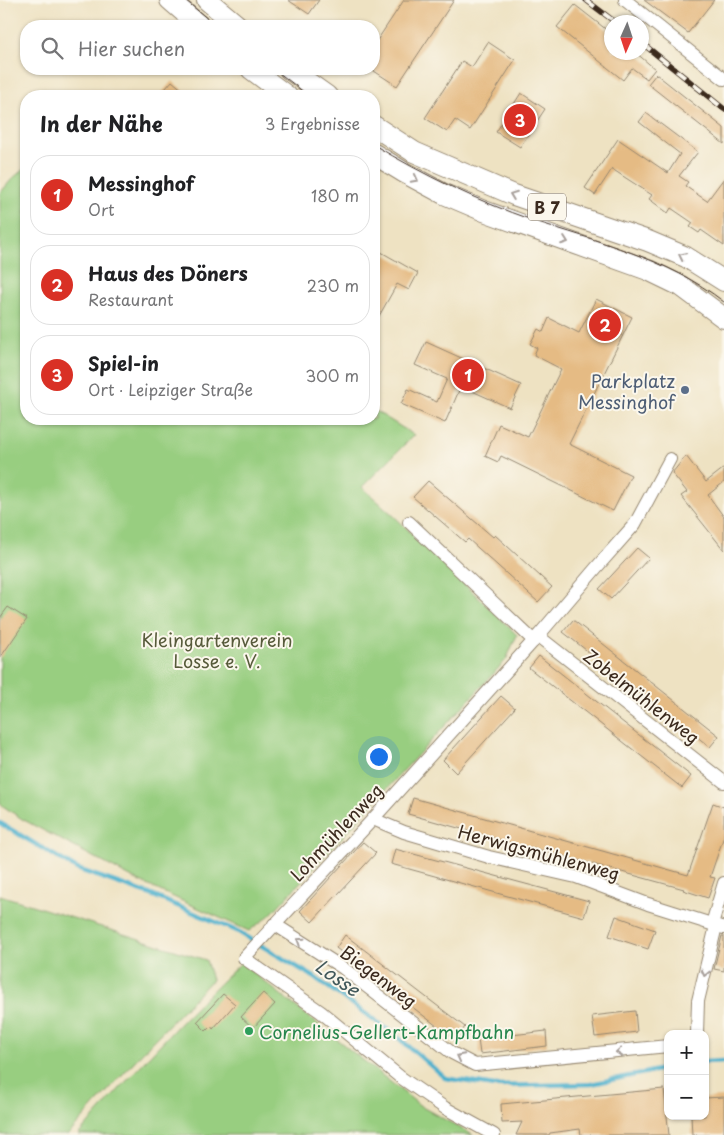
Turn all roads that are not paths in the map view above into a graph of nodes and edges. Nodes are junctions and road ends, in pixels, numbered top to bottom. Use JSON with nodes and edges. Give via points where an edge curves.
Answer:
{"nodes":[{"id":1,"x":170,"y":0,"type":"edge"},
{"id":2,"x":208,"y":0,"type":"edge"},
{"id":3,"x":624,"y":0,"type":"edge"},
{"id":4,"x":193,"y":20,"type":"edge"},
{"id":5,"x":231,"y":20,"type":"edge"},
{"id":6,"x":259,"y":75,"type":"edge"},
{"id":7,"x":297,"y":75,"type":"edge"},
{"id":8,"x":724,"y":79,"type":"edge"},
{"id":9,"x":279,"y":90,"type":"edge"},
{"id":10,"x":319,"y":90,"type":"edge"},
{"id":11,"x":380,"y":130,"type":"edge"},
{"id":12,"x":380,"y":158,"type":"edge"},
{"id":13,"x":724,"y":281,"type":"edge"},
{"id":14,"x":724,"y":318,"type":"edge"},
{"id":15,"x":670,"y":459,"type":"dead end"},
{"id":16,"x":409,"y":522,"type":"dead end"},
{"id":17,"x":536,"y":638,"type":"junction"},
{"id":18,"x":724,"y":782,"type":"edge"},
{"id":19,"x":373,"y":819,"type":"junction"},
{"id":20,"x":724,"y":883,"type":"edge"},
{"id":21,"x":717,"y":926,"type":"edge"},
{"id":22,"x":272,"y":927,"type":"junction"},
{"id":23,"x":696,"y":1030,"type":"edge"},
{"id":24,"x":664,"y":1047,"type":"edge"},
{"id":25,"x":494,"y":1135,"type":"edge"}],
"edges":[{"from":1,"to":4,"type":"main road"},
{"from":2,"to":5,"type":"main road"},
{"from":3,"to":8,"type":"street"},
{"from":6,"to":9,"type":"main road"},
{"from":7,"to":10,"type":"main road"},
{"from":13,"to":11,"type":"main road","number":"B 7","one_way":true,"via":[[686,257],[514,195],[414,152]]},
{"from":12,"to":14,"type":"main road","number":"B 7","one_way":true,"via":[[405,174],[468,204],[648,270],[681,286]]},
{"from":15,"to":17,"type":"street","name":"Lohmühlenweg","via":[[635,524]]},
{"from":16,"to":17,"type":"street"},
{"from":17,"to":18,"type":"street","name":"Zobelmühlenweg"},
{"from":17,"to":19,"type":"street","name":"Lohmühlenweg"},
{"from":19,"to":21,"type":"street","name":"Herwigsmühlenweg","via":[[404,832],[489,857],[576,877]]},
{"from":19,"to":22,"type":"street","name":"Lohmühlenweg"},
{"from":20,"to":21,"type":"street"},
{"from":21,"to":23,"type":"street","one_way":true,"via":[[698,1001]]},
{"from":24,"to":22,"type":"street","name":"Biegenweg","one_way":true,"via":[[475,1065],[452,1053],[343,968]]},
{"from":22,"to":25,"type":"street","name":"Lohmühlenweg","via":[[246,955],[400,1077],[445,1108]]}]}
